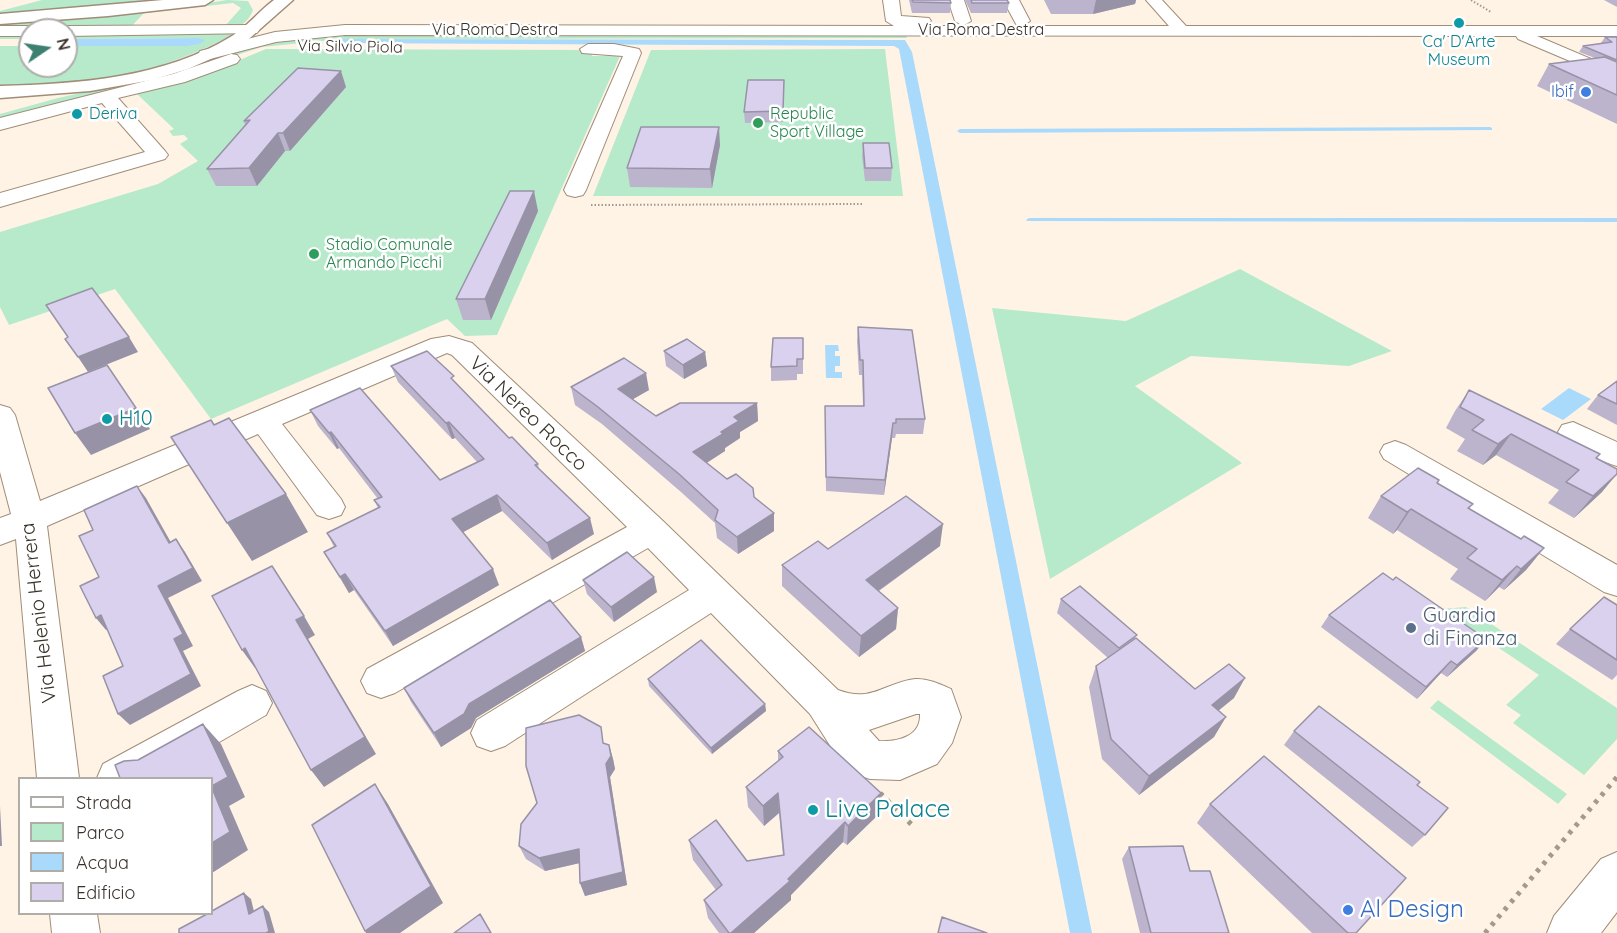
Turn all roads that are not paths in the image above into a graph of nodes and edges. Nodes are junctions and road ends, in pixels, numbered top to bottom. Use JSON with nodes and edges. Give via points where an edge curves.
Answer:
{"nodes":[{"id":1,"x":205,"y":0,"type":"edge"},
{"id":2,"x":285,"y":0,"type":"edge"},
{"id":3,"x":891,"y":0,"type":"edge"},
{"id":4,"x":956,"y":0,"type":"edge"},
{"id":5,"x":1011,"y":0,"type":"edge"},
{"id":6,"x":1154,"y":0,"type":"edge"},
{"id":7,"x":264,"y":7,"type":"edge"},
{"id":8,"x":1471,"y":7,"type":"edge"},
{"id":9,"x":1165,"y":13,"type":"junction"},
{"id":10,"x":1492,"y":13,"type":"road end"},
{"id":11,"x":1533,"y":16,"type":"dead end"},
{"id":12,"x":0,"y":19,"type":"edge"},
{"id":13,"x":963,"y":21,"type":"junction"},
{"id":14,"x":1022,"y":21,"type":"junction"},
{"id":15,"x":1617,"y":21,"type":"edge"},
{"id":16,"x":251,"y":30,"type":"junction"},
{"id":17,"x":345,"y":30,"type":"junction"},
{"id":18,"x":1181,"y":30,"type":"junction"},
{"id":19,"x":0,"y":31,"type":"edge"},
{"id":20,"x":18,"y":31,"type":"edge"},
{"id":21,"x":78,"y":31,"type":"edge"},
{"id":22,"x":1515,"y":31,"type":"junction"},
{"id":23,"x":1617,"y":31,"type":"edge"},
{"id":24,"x":338,"y":48,"type":"dead end"},
{"id":25,"x":567,"y":49,"type":"dead end"},
{"id":26,"x":208,"y":61,"type":"junction"},
{"id":27,"x":1617,"y":76,"type":"edge"},
{"id":28,"x":101,"y":90,"type":"junction"},
{"id":29,"x":0,"y":92,"type":"edge"},
{"id":30,"x":0,"y":109,"type":"edge"},
{"id":31,"x":0,"y":124,"type":"edge"},
{"id":32,"x":575,"y":190,"type":"road end"},
{"id":33,"x":0,"y":200,"type":"edge"},
{"id":34,"x":0,"y":416,"type":"edge"},
{"id":35,"x":264,"y":421,"type":"junction"},
{"id":36,"x":1573,"y":432,"type":"dead end"},
{"id":37,"x":1395,"y":452,"type":"dead end"},
{"id":38,"x":1617,"y":455,"type":"edge"},
{"id":39,"x":329,"y":507,"type":"dead end"},
{"id":40,"x":14,"y":526,"type":"edge"},
{"id":41,"x":651,"y":530,"type":"junction"},
{"id":42,"x":1617,"y":582,"type":"edge"},
{"id":43,"x":714,"y":593,"type":"junction"},
{"id":44,"x":381,"y":681,"type":"dead end"},
{"id":45,"x":824,"y":702,"type":"dead end"},
{"id":46,"x":252,"y":703,"type":"dead end"},
{"id":47,"x":491,"y":733,"type":"dead end"},
{"id":48,"x":58,"y":777,"type":"edge"},
{"id":49,"x":120,"y":777,"type":"edge"},
{"id":50,"x":1617,"y":874,"type":"edge"},
{"id":51,"x":74,"y":915,"type":"edge"},
{"id":52,"x":76,"y":933,"type":"edge"},
{"id":53,"x":1571,"y":933,"type":"edge"}],
"edges":[{"from":1,"to":12,"type":"main road"},
{"from":2,"to":7,"type":"main road"},
{"from":3,"to":13,"type":"street","via":[[894,21]]},
{"from":4,"to":13,"type":"street"},
{"from":5,"to":14,"type":"street"},
{"from":6,"to":9,"type":"street"},
{"from":7,"to":16,"type":"main road"},
{"from":7,"to":17,"type":"street","name":"Via Roma Destra","via":[[271,20],[290,26]]},
{"from":8,"to":9,"type":"street","via":[[1403,22],[1275,23]]},
{"from":9,"to":14,"type":"street","via":[[1110,22]]},
{"from":9,"to":18,"type":"street"},
{"from":10,"to":22,"type":"street"},
{"from":11,"to":15,"type":"street"},
{"from":13,"to":14,"type":"street"},
{"from":16,"to":21,"type":"street"},
{"from":16,"to":26,"type":"main road"},
{"from":17,"to":18,"type":"street","name":"Via Roma Destra"},
{"from":17,"to":26,"type":"street","name":"Via Roma Destra","via":[[275,37]]},
{"from":18,"to":22,"type":"street","name":"Via Roma Destra"},
{"from":19,"to":20,"type":"street"},
{"from":22,"to":23,"type":"street","name":"Via Roma Destra"},
{"from":22,"to":27,"type":"street"},
{"from":24,"to":26,"type":"street","name":"Via Silvio Piola","via":[[266,47]]},
{"from":25,"to":32,"type":"street","via":[[633,53]]},
{"from":26,"to":28,"type":"street","name":"Via Silvio Piola"},
{"from":26,"to":28,"type":"main road","via":[[188,62]]},
{"from":28,"to":29,"type":"main road"},
{"from":28,"to":30,"type":"main road","via":[[46,94]]},
{"from":28,"to":31,"type":"street","name":"Via Silvio Piola"},
{"from":28,"to":33,"type":"street","via":[[158,155]]},
{"from":34,"to":40,"type":"street","name":"Via Helenio Herrera"},
{"from":35,"to":39,"type":"street"},
{"from":35,"to":40,"type":"street","name":"Via Nereo Rocco"},
{"from":35,"to":41,"type":"street","name":"Via Nereo Rocco","via":[[449,344],[462,349]]},
{"from":36,"to":38,"type":"street"},
{"from":37,"to":42,"type":"street"},
{"from":40,"to":48,"type":"street","name":"Via Helenio Herrera"},
{"from":41,"to":43,"type":"street","name":"Via Nereo Rocco"},
{"from":41,"to":44,"type":"street"},
{"from":43,"to":45,"type":"street","name":"Via Nereo Rocco"},
{"from":43,"to":47,"type":"street"},
{"from":46,"to":49,"type":"street"},
{"from":50,"to":53,"type":"street"},
{"from":51,"to":52,"type":"street"}]}
